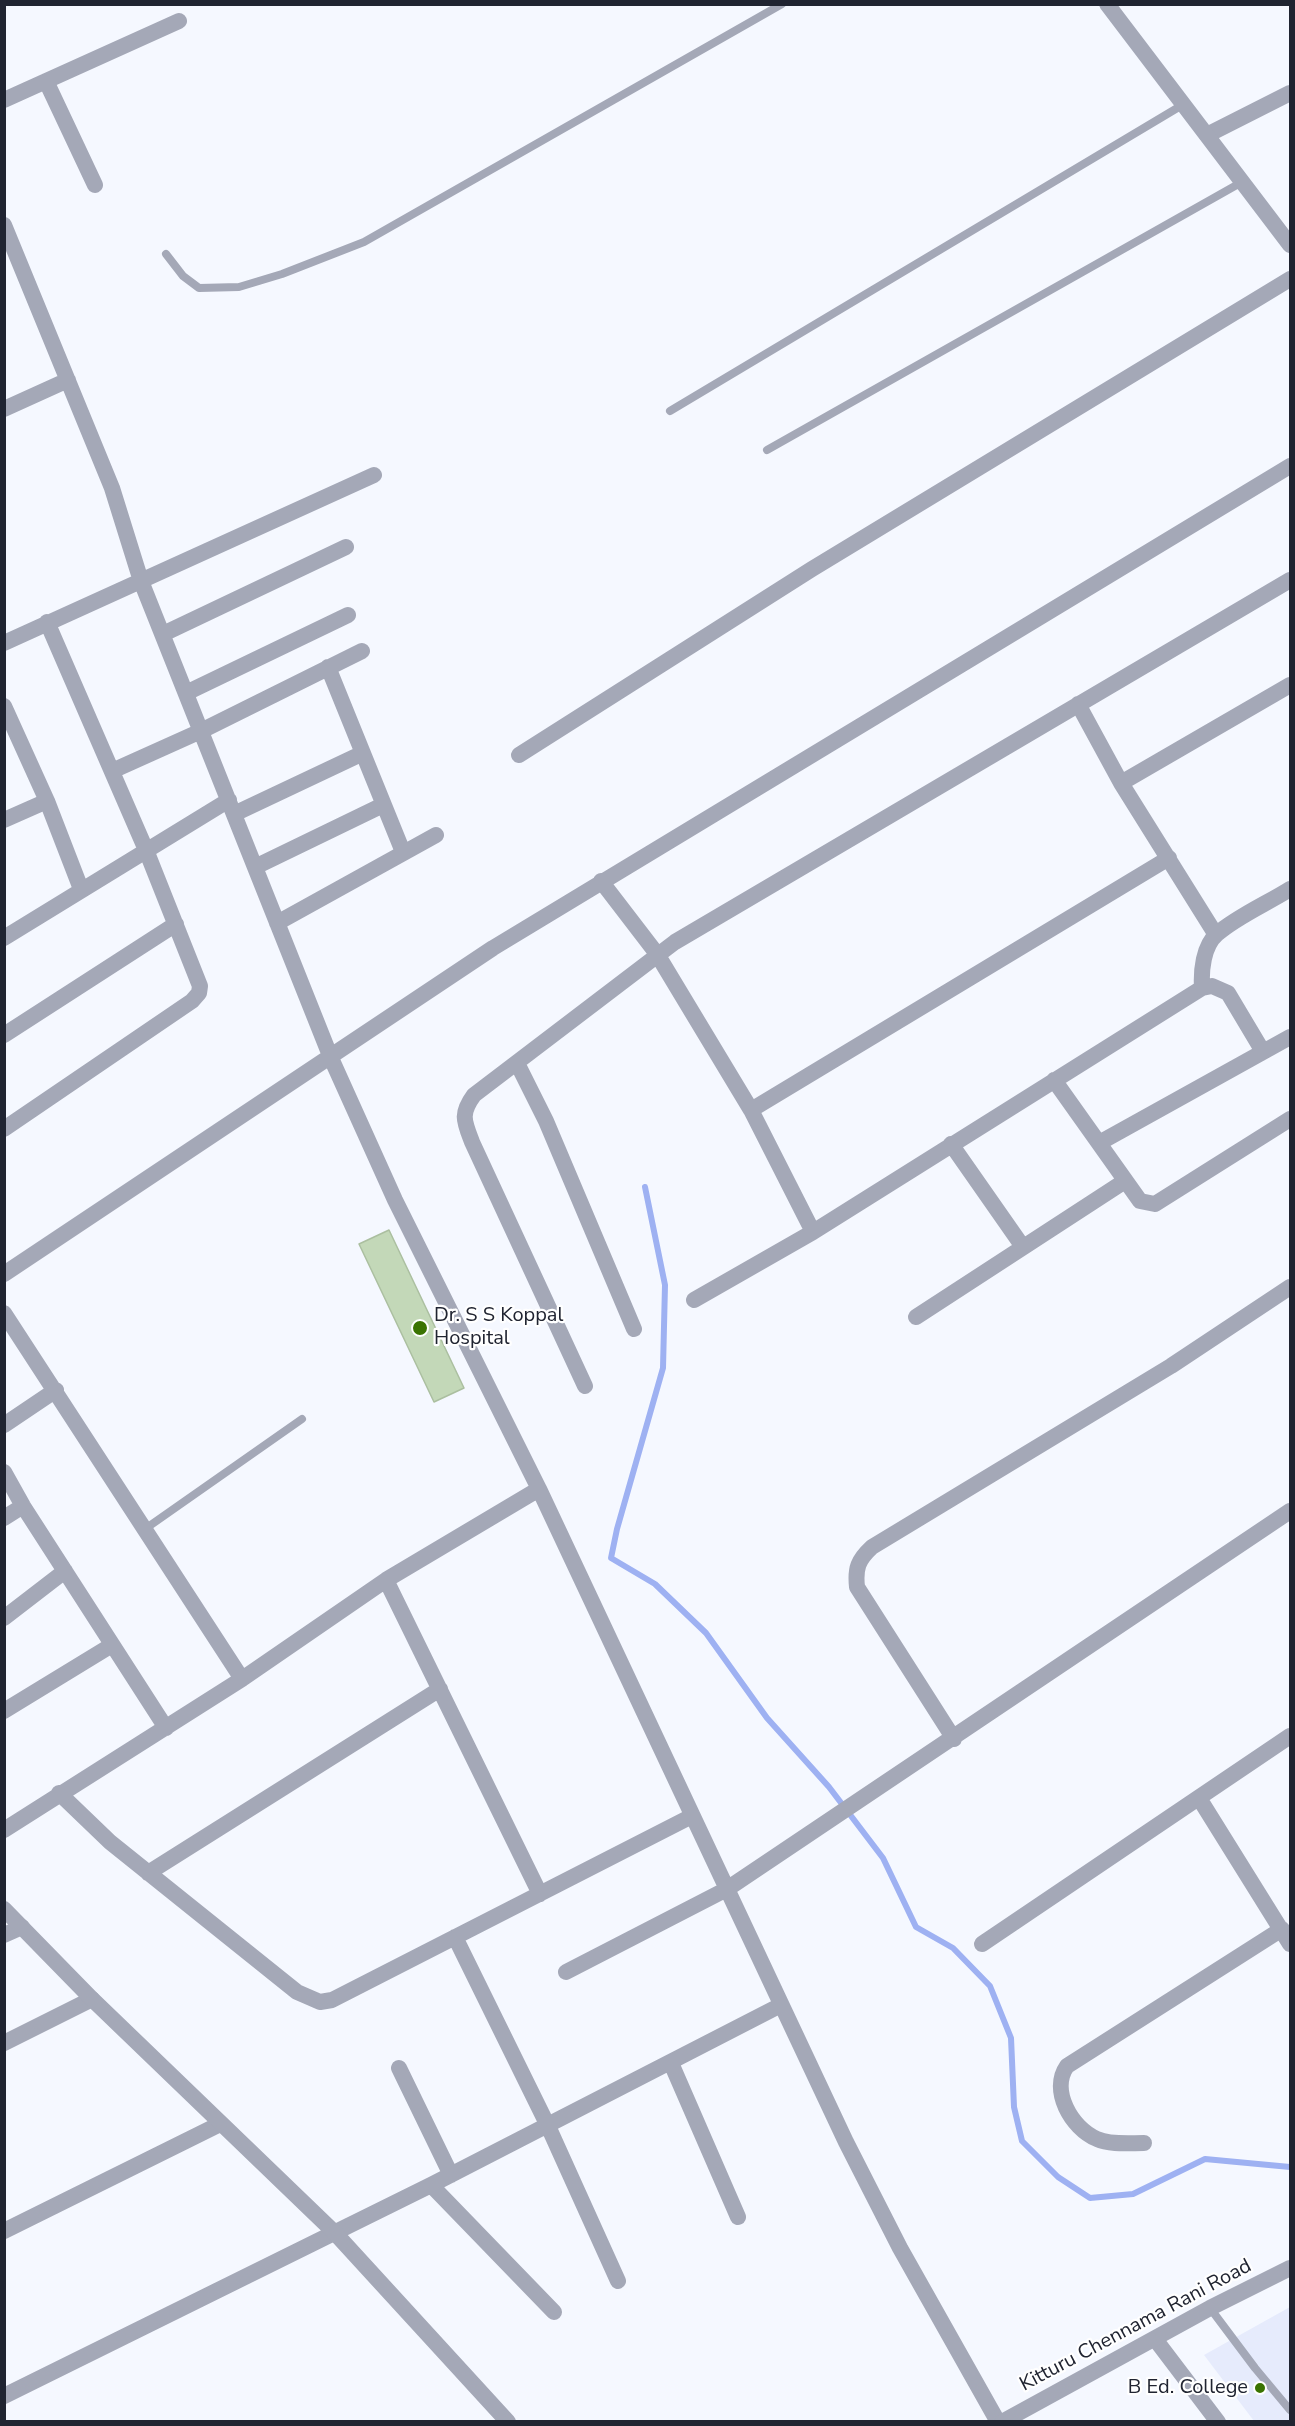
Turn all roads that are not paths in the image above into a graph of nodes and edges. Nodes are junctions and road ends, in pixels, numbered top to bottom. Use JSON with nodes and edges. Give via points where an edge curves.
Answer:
{"nodes":[{"id":1,"x":782,"y":4,"type":"edge"},
{"id":2,"x":1107,"y":4,"type":"edge"},
{"id":3,"x":179,"y":21,"type":"dead end"},
{"id":4,"x":46,"y":81,"type":"junction"},
{"id":5,"x":1290,"y":93,"type":"edge"},
{"id":6,"x":4,"y":100,"type":"edge"},
{"id":7,"x":1184,"y":105,"type":"junction"},
{"id":8,"x":1207,"y":135,"type":"junction"},
{"id":9,"x":1242,"y":182,"type":"junction"},
{"id":10,"x":95,"y":185,"type":"dead end"},
{"id":11,"x":4,"y":225,"type":"edge"},
{"id":12,"x":1290,"y":245,"type":"edge"},
{"id":13,"x":166,"y":254,"type":"dead end"},
{"id":14,"x":1290,"y":279,"type":"edge"},
{"id":15,"x":68,"y":380,"type":"junction"},
{"id":16,"x":4,"y":409,"type":"edge"},
{"id":17,"x":670,"y":411,"type":"dead end"},
{"id":18,"x":767,"y":450,"type":"dead end"},
{"id":19,"x":1290,"y":466,"type":"edge"},
{"id":20,"x":374,"y":475,"type":"dead end"},
{"id":21,"x":346,"y":547,"type":"dead end"},
{"id":22,"x":141,"y":580,"type":"junction"},
{"id":23,"x":1290,"y":580,"type":"edge"},
{"id":24,"x":348,"y":615,"type":"dead end"},
{"id":25,"x":47,"y":622,"type":"junction"},
{"id":26,"x":163,"y":634,"type":"junction"},
{"id":27,"x":4,"y":643,"type":"edge"},
{"id":28,"x":362,"y":651,"type":"dead end"},
{"id":29,"x":328,"y":667,"type":"junction"},
{"id":30,"x":1290,"y":685,"type":"edge"},
{"id":31,"x":186,"y":693,"type":"junction"},
{"id":32,"x":1078,"y":704,"type":"junction"},
{"id":33,"x":4,"y":706,"type":"edge"},
{"id":34,"x":201,"y":731,"type":"junction"},
{"id":35,"x":11,"y":738,"type":"edge"},
{"id":36,"x":361,"y":754,"type":"junction"},
{"id":37,"x":519,"y":755,"type":"dead end"},
{"id":38,"x":112,"y":771,"type":"junction"},
{"id":39,"x":1121,"y":783,"type":"junction"},
{"id":40,"x":46,"y":801,"type":"junction"},
{"id":41,"x":383,"y":805,"type":"junction"},
{"id":42,"x":231,"y":807,"type":"junction"},
{"id":43,"x":4,"y":820,"type":"edge"},
{"id":44,"x":436,"y":835,"type":"dead end"},
{"id":45,"x":146,"y":850,"type":"junction"},
{"id":46,"x":403,"y":852,"type":"junction"},
{"id":47,"x":1169,"y":858,"type":"junction"},
{"id":48,"x":255,"y":867,"type":"junction"},
{"id":49,"x":601,"y":881,"type":"junction"},
{"id":50,"x":81,"y":889,"type":"junction"},
{"id":51,"x":1290,"y":889,"type":"edge"},
{"id":52,"x":277,"y":923,"type":"junction"},
{"id":53,"x":176,"y":924,"type":"junction"},
{"id":54,"x":1216,"y":935,"type":"junction"},
{"id":55,"x":4,"y":938,"type":"edge"},
{"id":56,"x":657,"y":954,"type":"junction"},
{"id":57,"x":1202,"y":988,"type":"junction"},
{"id":58,"x":4,"y":1035,"type":"edge"},
{"id":59,"x":1289,"y":1042,"type":"edge"},
{"id":60,"x":1262,"y":1050,"type":"junction"},
{"id":61,"x":331,"y":1058,"type":"junction"},
{"id":62,"x":517,"y":1063,"type":"junction"},
{"id":63,"x":1054,"y":1080,"type":"junction"},
{"id":64,"x":751,"y":1110,"type":"junction"},
{"id":65,"x":1290,"y":1119,"type":"edge"},
{"id":66,"x":6,"y":1125,"type":"edge"},
{"id":67,"x":1099,"y":1143,"type":"junction"},
{"id":68,"x":951,"y":1144,"type":"junction"},
{"id":69,"x":1125,"y":1181,"type":"junction"},
{"id":70,"x":813,"y":1232,"type":"junction"},
{"id":71,"x":1023,"y":1248,"type":"junction"},
{"id":72,"x":4,"y":1274,"type":"edge"},
{"id":73,"x":1290,"y":1287,"type":"edge"},
{"id":74,"x":694,"y":1300,"type":"dead end"},
{"id":75,"x":4,"y":1313,"type":"edge"},
{"id":76,"x":916,"y":1317,"type":"dead end"},
{"id":77,"x":634,"y":1329,"type":"dead end"},
{"id":78,"x":585,"y":1386,"type":"dead end"},
{"id":79,"x":56,"y":1390,"type":"junction"},
{"id":80,"x":302,"y":1419,"type":"dead end"},
{"id":81,"x":4,"y":1425,"type":"edge"},
{"id":82,"x":4,"y":1472,"type":"edge"},
{"id":83,"x":539,"y":1489,"type":"junction"},
{"id":84,"x":24,"y":1506,"type":"junction"},
{"id":85,"x":1290,"y":1511,"type":"edge"},
{"id":86,"x":4,"y":1518,"type":"edge"},
{"id":87,"x":145,"y":1528,"type":"junction"},
{"id":88,"x":65,"y":1571,"type":"junction"},
{"id":89,"x":386,"y":1580,"type":"junction"},
{"id":90,"x":4,"y":1617,"type":"edge"},
{"id":91,"x":112,"y":1645,"type":"junction"},
{"id":92,"x":242,"y":1679,"type":"junction"},
{"id":93,"x":440,"y":1689,"type":"junction"},
{"id":94,"x":4,"y":1712,"type":"edge"},
{"id":95,"x":166,"y":1728,"type":"junction"},
{"id":96,"x":1290,"y":1737,"type":"edge"},
{"id":97,"x":954,"y":1739,"type":"junction"},
{"id":98,"x":58,"y":1793,"type":"junction"},
{"id":99,"x":1199,"y":1798,"type":"junction"},
{"id":100,"x":692,"y":1816,"type":"junction"},
{"id":101,"x":4,"y":1830,"type":"edge"},
{"id":102,"x":148,"y":1873,"type":"junction"},
{"id":103,"x":727,"y":1889,"type":"junction"},
{"id":104,"x":540,"y":1894,"type":"junction"},
{"id":105,"x":4,"y":1909,"type":"edge"},
{"id":106,"x":22,"y":1927,"type":"junction"},
{"id":107,"x":4,"y":1935,"type":"edge"},
{"id":108,"x":455,"y":1937,"type":"junction"},
{"id":109,"x":1286,"y":1937,"type":"edge"},
{"id":110,"x":982,"y":1944,"type":"dead end"},
{"id":111,"x":566,"y":1972,"type":"dead end"},
{"id":112,"x":92,"y":1999,"type":"junction"},
{"id":113,"x":781,"y":2006,"type":"junction"},
{"id":114,"x":4,"y":2043,"type":"edge"},
{"id":115,"x":671,"y":2063,"type":"junction"},
{"id":116,"x":399,"y":2068,"type":"dead end"},
{"id":117,"x":220,"y":2124,"type":"junction"},
{"id":118,"x":548,"y":2126,"type":"junction"},
{"id":119,"x":1144,"y":2143,"type":"dead end"},
{"id":120,"x":451,"y":2175,"type":"junction"},
{"id":121,"x":431,"y":2185,"type":"junction"},
{"id":122,"x":738,"y":2217,"type":"dead end"},
{"id":123,"x":4,"y":2231,"type":"edge"},
{"id":124,"x":335,"y":2233,"type":"junction"},
{"id":125,"x":1290,"y":2268,"type":"edge"},
{"id":126,"x":618,"y":2281,"type":"dead end"},
{"id":127,"x":1210,"y":2308,"type":"junction"},
{"id":128,"x":554,"y":2312,"type":"dead end"},
{"id":129,"x":1155,"y":2339,"type":"junction"},
{"id":130,"x":4,"y":2396,"type":"edge"},
{"id":131,"x":1290,"y":2410,"type":"edge"},
{"id":132,"x":508,"y":2421,"type":"edge"},
{"id":133,"x":1000,"y":2421,"type":"edge"},
{"id":134,"x":1218,"y":2421,"type":"edge"}],
"edges":[{"from":1,"to":13,"type":"lane","via":[[364,242],[239,287],[199,288],[183,276]]},
{"from":2,"to":7,"type":"street"},
{"from":3,"to":4,"type":"street"},
{"from":4,"to":6,"type":"street"},
{"from":4,"to":10,"type":"street"},
{"from":5,"to":8,"type":"street"},
{"from":7,"to":8,"type":"street"},
{"from":7,"to":17,"type":"lane"},
{"from":8,"to":9,"type":"street"},
{"from":9,"to":12,"type":"street"},
{"from":9,"to":18,"type":"lane"},
{"from":11,"to":15,"type":"street"},
{"from":14,"to":37,"type":"street","via":[[812,569]]},
{"from":15,"to":16,"type":"street"},
{"from":15,"to":22,"type":"street","via":[[112,488]]},
{"from":19,"to":49,"type":"street"},
{"from":20,"to":22,"type":"street"},
{"from":21,"to":26,"type":"street"},
{"from":22,"to":25,"type":"street"},
{"from":22,"to":26,"type":"street"},
{"from":23,"to":32,"type":"street"},
{"from":24,"to":31,"type":"street"},
{"from":25,"to":27,"type":"street"},
{"from":25,"to":38,"type":"street"},
{"from":26,"to":31,"type":"street"},
{"from":28,"to":29,"type":"street"},
{"from":29,"to":34,"type":"street"},
{"from":29,"to":36,"type":"street"},
{"from":30,"to":39,"type":"street"},
{"from":31,"to":34,"type":"street"},
{"from":32,"to":39,"type":"street"},
{"from":32,"to":56,"type":"street"},
{"from":33,"to":35,"type":"street"},
{"from":34,"to":38,"type":"street"},
{"from":34,"to":42,"type":"street"},
{"from":35,"to":40,"type":"street"},
{"from":36,"to":41,"type":"street"},
{"from":36,"to":42,"type":"street"},
{"from":38,"to":45,"type":"street"},
{"from":39,"to":47,"type":"street"},
{"from":40,"to":43,"type":"street"},
{"from":40,"to":50,"type":"street"},
{"from":41,"to":46,"type":"street"},
{"from":41,"to":48,"type":"street"},
{"from":42,"to":45,"type":"street"},
{"from":42,"to":48,"type":"street"},
{"from":44,"to":46,"type":"street"},
{"from":45,"to":50,"type":"street"},
{"from":45,"to":53,"type":"street"},
{"from":46,"to":52,"type":"street"},
{"from":47,"to":54,"type":"street"},
{"from":47,"to":64,"type":"street"},
{"from":48,"to":52,"type":"street"},
{"from":49,"to":56,"type":"street"},
{"from":49,"to":61,"type":"street","via":[[493,948]]},
{"from":50,"to":55,"type":"street"},
{"from":51,"to":54,"type":"street"},
{"from":52,"to":61,"type":"street"},
{"from":53,"to":58,"type":"street"},
{"from":53,"to":66,"type":"street","via":[[199,978],[200,993]]},
{"from":54,"to":57,"type":"street","via":[[1201,972]]},
{"from":56,"to":62,"type":"street"},
{"from":56,"to":64,"type":"street"},
{"from":57,"to":60,"type":"street","via":[[1212,986],[1228,993]]},
{"from":57,"to":63,"type":"street"},
{"from":59,"to":60,"type":"street"},
{"from":60,"to":67,"type":"street"},
{"from":61,"to":72,"type":"street"},
{"from":61,"to":83,"type":"street","via":[[395,1200]]},
{"from":62,"to":77,"type":"street","via":[[546,1120]]},
{"from":62,"to":78,"type":"street","via":[[474,1095],[465,1107],[464,1120]]},
{"from":63,"to":67,"type":"street"},
{"from":63,"to":68,"type":"street"},
{"from":64,"to":70,"type":"street"},
{"from":65,"to":69,"type":"street","via":[[1155,1204],[1140,1201]]},
{"from":67,"to":69,"type":"street"},
{"from":68,"to":70,"type":"street"},
{"from":68,"to":71,"type":"street"},
{"from":69,"to":71,"type":"street"},
{"from":70,"to":74,"type":"street"},
{"from":71,"to":76,"type":"street"},
{"from":73,"to":97,"type":"street","via":[[1171,1366],[872,1546],[862,1556],[855,1569],[857,1587]]},
{"from":75,"to":79,"type":"street"},
{"from":79,"to":81,"type":"street"},
{"from":79,"to":87,"type":"street"},
{"from":80,"to":87,"type":"lane"},
{"from":82,"to":84,"type":"street"},
{"from":83,"to":89,"type":"street"},
{"from":83,"to":100,"type":"street"},
{"from":84,"to":86,"type":"street"},
{"from":84,"to":88,"type":"street"},
{"from":85,"to":97,"type":"street"},
{"from":87,"to":92,"type":"street"},
{"from":88,"to":90,"type":"street"},
{"from":88,"to":91,"type":"street"},
{"from":89,"to":92,"type":"street"},
{"from":89,"to":93,"type":"street"},
{"from":91,"to":94,"type":"street"},
{"from":91,"to":95,"type":"street"},
{"from":92,"to":95,"type":"street"},
{"from":93,"to":102,"type":"street"},
{"from":93,"to":104,"type":"street"},
{"from":95,"to":98,"type":"street"},
{"from":96,"to":99,"type":"street"},
{"from":97,"to":103,"type":"street"},
{"from":98,"to":101,"type":"street"},
{"from":98,"to":102,"type":"street"},
{"from":99,"to":109,"type":"street"},
{"from":99,"to":110,"type":"street"},
{"from":100,"to":103,"type":"street"},
{"from":100,"to":104,"type":"street"},
{"from":102,"to":108,"type":"street","via":[[297,1992],[320,2002],[332,2000]]},
{"from":103,"to":111,"type":"street"},
{"from":103,"to":113,"type":"street"},
{"from":104,"to":108,"type":"street"},
{"from":105,"to":106,"type":"street"},
{"from":106,"to":107,"type":"street"},
{"from":106,"to":112,"type":"street"},
{"from":108,"to":118,"type":"street"},
{"from":109,"to":119,"type":"street","via":[[1066,2066],[1059,2089],[1072,2118],[1085,2132],[1098,2140]]},
{"from":112,"to":114,"type":"street"},
{"from":112,"to":117,"type":"street"},
{"from":113,"to":115,"type":"street"},
{"from":113,"to":133,"type":"street","via":[[900,2248]]},
{"from":115,"to":118,"type":"street"},
{"from":115,"to":122,"type":"street"},
{"from":116,"to":120,"type":"street"},
{"from":117,"to":123,"type":"street"},
{"from":117,"to":124,"type":"street"},
{"from":118,"to":120,"type":"street"},
{"from":118,"to":126,"type":"street"},
{"from":120,"to":121,"type":"street"},
{"from":121,"to":124,"type":"street"},
{"from":121,"to":128,"type":"street"},
{"from":124,"to":130,"type":"street"},
{"from":124,"to":132,"type":"street"},
{"from":125,"to":127,"type":"street","name":"Kitturu Chennama Rani Road"},
{"from":127,"to":129,"type":"street","name":"Kitturu Chennama Rani Road"},
{"from":127,"to":131,"type":"lane"},
{"from":129,"to":133,"type":"street","name":"Kitturu Chennama Rani Road"},
{"from":129,"to":134,"type":"street"}]}
